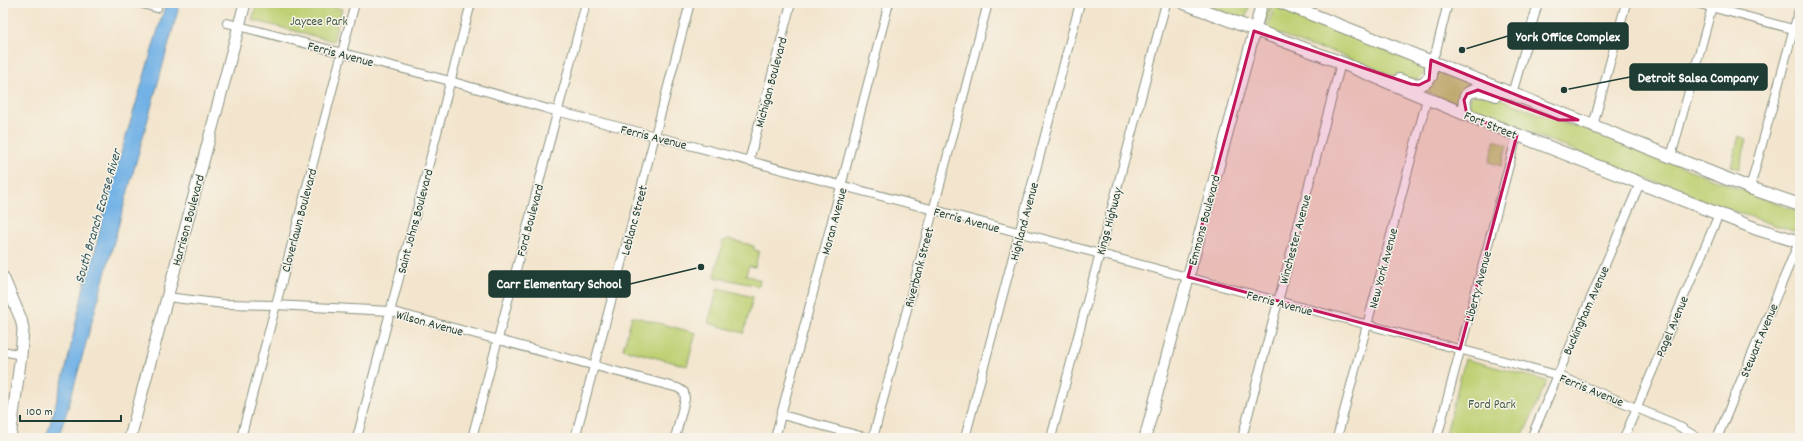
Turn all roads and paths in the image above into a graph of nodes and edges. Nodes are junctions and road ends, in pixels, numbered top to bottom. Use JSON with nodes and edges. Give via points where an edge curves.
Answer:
{"nodes":[{"id":1,"x":139,"y":3,"type":"edge"},
{"id":2,"x":245,"y":3,"type":"edge"},
{"id":3,"x":355,"y":3,"type":"edge"},
{"id":4,"x":471,"y":3,"type":"edge"},
{"id":5,"x":586,"y":3,"type":"edge"},
{"id":6,"x":690,"y":3,"type":"edge"},
{"id":7,"x":791,"y":3,"type":"edge"},
{"id":8,"x":889,"y":3,"type":"edge"},
{"id":9,"x":988,"y":3,"type":"edge"},
{"id":10,"x":1080,"y":3,"type":"edge"},
{"id":11,"x":1166,"y":3,"type":"edge"},
{"id":12,"x":1184,"y":3,"type":"edge"},
{"id":13,"x":1262,"y":3,"type":"edge"},
{"id":14,"x":1283,"y":3,"type":"edge"},
{"id":15,"x":1448,"y":3,"type":"edge"},
{"id":16,"x":1538,"y":3,"type":"edge"},
{"id":17,"x":1626,"y":3,"type":"edge"},
{"id":18,"x":1696,"y":3,"type":"edge"},
{"id":19,"x":1712,"y":5,"type":"edge"},
{"id":20,"x":1800,"y":6,"type":"edge"},
{"id":21,"x":157,"y":8,"type":"dead end"},
{"id":22,"x":227,"y":23,"type":"dead end"},
{"id":23,"x":239,"y":26,"type":"junction"},
{"id":24,"x":1797,"y":30,"type":"edge"},
{"id":25,"x":1254,"y":31,"type":"junction"},
{"id":26,"x":342,"y":53,"type":"junction"},
{"id":27,"x":1431,"y":60,"type":"junction"},
{"id":28,"x":1339,"y":62,"type":"junction"},
{"id":29,"x":450,"y":81,"type":"junction"},
{"id":30,"x":1512,"y":94,"type":"junction"},
{"id":31,"x":1427,"y":99,"type":"junction"},
{"id":32,"x":558,"y":112,"type":"junction"},
{"id":33,"x":1467,"y":115,"type":"junction"},
{"id":34,"x":1578,"y":120,"type":"junction"},
{"id":35,"x":1593,"y":126,"type":"junction"},
{"id":36,"x":1517,"y":134,"type":"junction"},
{"id":37,"x":655,"y":136,"type":"junction"},
{"id":38,"x":1671,"y":157,"type":"junction"},
{"id":39,"x":749,"y":161,"type":"junction"},
{"id":40,"x":1640,"y":183,"type":"junction"},
{"id":41,"x":842,"y":186,"type":"junction"},
{"id":42,"x":1750,"y":188,"type":"junction"},
{"id":43,"x":1800,"y":205,"type":"edge"},
{"id":44,"x":933,"y":210,"type":"junction"},
{"id":45,"x":1720,"y":214,"type":"junction"},
{"id":46,"x":1019,"y":233,"type":"junction"},
{"id":47,"x":1800,"y":240,"type":"edge"},
{"id":48,"x":1100,"y":254,"type":"junction"},
{"id":49,"x":3,"y":277,"type":"edge"},
{"id":50,"x":1188,"y":277,"type":"junction"},
{"id":51,"x":167,"y":297,"type":"junction"},
{"id":52,"x":1278,"y":301,"type":"junction"},
{"id":53,"x":275,"y":305,"type":"junction"},
{"id":54,"x":390,"y":311,"type":"junction"},
{"id":55,"x":1366,"y":325,"type":"junction"},
{"id":56,"x":498,"y":341,"type":"junction"},
{"id":57,"x":1460,"y":349,"type":"junction"},
{"id":58,"x":3,"y":351,"type":"edge"},
{"id":59,"x":21,"y":355,"type":"junction"},
{"id":60,"x":594,"y":366,"type":"junction"},
{"id":61,"x":1557,"y":375,"type":"junction"},
{"id":62,"x":1636,"y":408,"type":"junction"},
{"id":63,"x":782,"y":414,"type":"junction"},
{"id":64,"x":10,"y":438,"type":"edge"},
{"id":65,"x":130,"y":438,"type":"edge"},
{"id":66,"x":241,"y":438,"type":"edge"},
{"id":67,"x":357,"y":438,"type":"edge"},
{"id":68,"x":472,"y":438,"type":"edge"},
{"id":69,"x":575,"y":438,"type":"edge"},
{"id":70,"x":675,"y":438,"type":"edge"},
{"id":71,"x":776,"y":438,"type":"edge"},
{"id":72,"x":868,"y":438,"type":"edge"},
{"id":73,"x":873,"y":438,"type":"edge"},
{"id":74,"x":965,"y":438,"type":"edge"},
{"id":75,"x":1051,"y":438,"type":"edge"},
{"id":76,"x":1146,"y":438,"type":"edge"},
{"id":77,"x":1242,"y":438,"type":"edge"},
{"id":78,"x":1337,"y":438,"type":"edge"},
{"id":79,"x":1437,"y":438,"type":"edge"},
{"id":80,"x":1531,"y":438,"type":"edge"},
{"id":81,"x":1624,"y":438,"type":"edge"},
{"id":82,"x":1698,"y":438,"type":"edge"},
{"id":83,"x":1717,"y":438,"type":"edge"}],
"edges":[{"from":1,"to":21,"type":"street"},
{"from":2,"to":23,"type":"street","name":"Harrison Boulevard"},
{"from":3,"to":26,"type":"street","name":"Cloverlawn Boulevard"},
{"from":4,"to":29,"type":"street","name":"Saint Johns Boulevard"},
{"from":5,"to":32,"type":"street","name":"Ford Boulevard"},
{"from":6,"to":37,"type":"street","name":"Leblanc Street"},
{"from":7,"to":39,"type":"street","name":"Michigan Boulevard"},
{"from":8,"to":41,"type":"street","name":"Moran Avenue"},
{"from":9,"to":44,"type":"street","name":"Riverbank Street"},
{"from":10,"to":46,"type":"street","name":"Highland Avenue"},
{"from":11,"to":48,"type":"street","name":"Kings Highway"},
{"from":12,"to":25,"type":"main road","name":"Fort Street"},
{"from":13,"to":25,"type":"street","name":"Emmons Boulevard"},
{"from":14,"to":27,"type":"main road"},
{"from":15,"to":27,"type":"street","via":[[1436,51]]},
{"from":16,"to":30,"type":"street"},
{"from":17,"to":35,"type":"street"},
{"from":18,"to":19,"type":"street"},
{"from":19,"to":24,"type":"street"},
{"from":19,"to":38,"type":"street"},
{"from":20,"to":24,"type":"street"},
{"from":22,"to":23,"type":"street","name":"Ferris Avenue"},
{"from":23,"to":26,"type":"street","name":"Ferris Avenue"},
{"from":23,"to":51,"type":"street","name":"Harrison Boulevard"},
{"from":24,"to":42,"type":"street"},
{"from":25,"to":28,"type":"main road","name":"Fort Street"},
{"from":25,"to":50,"type":"street","name":"Emmons Boulevard"},
{"from":26,"to":29,"type":"street","name":"Ferris Avenue"},
{"from":26,"to":53,"type":"street","name":"Cloverlawn Boulevard"},
{"from":27,"to":28,"type":"main road","via":[[1431,76],[1419,85],[1347,61]]},
{"from":27,"to":30,"type":"main road"},
{"from":28,"to":31,"type":"main road","name":"Fort Street"},
{"from":28,"to":52,"type":"street","name":"Winchester Avenue"},
{"from":29,"to":32,"type":"street","name":"Ferris Avenue"},
{"from":29,"to":54,"type":"street","name":"Saint Johns Boulevard"},
{"from":30,"to":34,"type":"main road"},
{"from":31,"to":33,"type":"main road","name":"Fort Street"},
{"from":31,"to":55,"type":"street","name":"New York Avenue"},
{"from":32,"to":37,"type":"street","name":"Ferris Avenue"},
{"from":32,"to":56,"type":"street","name":"Ford Boulevard"},
{"from":33,"to":34,"type":"main road","via":[[1464,100],[1467,94],[1478,90],[1559,120]]},
{"from":33,"to":36,"type":"main road","name":"Fort Street"},
{"from":34,"to":35,"type":"main road"},
{"from":35,"to":38,"type":"main road"},
{"from":36,"to":40,"type":"main road","name":"Fort Street"},
{"from":36,"to":57,"type":"street","name":"Liberty Avenue"},
{"from":37,"to":39,"type":"street","name":"Ferris Avenue"},
{"from":37,"to":60,"type":"street","name":"Leblanc Street"},
{"from":38,"to":42,"type":"main road"},
{"from":39,"to":41,"type":"street","name":"Ferris Avenue"},
{"from":40,"to":45,"type":"main road","name":"Fort Street"},
{"from":40,"to":61,"type":"street","name":"Buckingham Avenue"},
{"from":41,"to":44,"type":"street","name":"Ferris Avenue"},
{"from":41,"to":63,"type":"street","name":"Moran Avenue"},
{"from":42,"to":43,"type":"main road"},
{"from":44,"to":46,"type":"street","name":"Ferris Avenue"},
{"from":44,"to":73,"type":"street","name":"Riverbank Street"},
{"from":45,"to":47,"type":"main road","name":"Fort Street","via":[[1752,221]]},
{"from":45,"to":62,"type":"street","name":"Pagel Avenue"},
{"from":46,"to":48,"type":"street","name":"Ferris Avenue"},
{"from":46,"to":74,"type":"street","name":"Highland Avenue"},
{"from":47,"to":83,"type":"street","name":"Stewart Avenue"},
{"from":48,"to":50,"type":"street","name":"Ferris Avenue"},
{"from":48,"to":75,"type":"street","name":"Kings Highway"},
{"from":49,"to":59,"type":"street","via":[[21,319]]},
{"from":50,"to":52,"type":"street","name":"Ferris Avenue"},
{"from":50,"to":76,"type":"street","name":"Emmons Boulevard"},
{"from":51,"to":53,"type":"street","name":"Wilson Avenue","via":[[224,304]]},
{"from":51,"to":65,"type":"street","name":"Harrison Boulevard"},
{"from":52,"to":55,"type":"street","name":"Ferris Avenue"},
{"from":52,"to":77,"type":"street","name":"Winchester Avenue"},
{"from":53,"to":54,"type":"street","name":"Wilson Avenue"},
{"from":53,"to":66,"type":"street","name":"Cloverlawn Boulevard"},
{"from":54,"to":56,"type":"street","name":"Wilson Avenue"},
{"from":54,"to":67,"type":"street","name":"Saint Johns Boulevard"},
{"from":55,"to":57,"type":"street","name":"Ferris Avenue"},
{"from":55,"to":78,"type":"street","name":"New York Avenue"},
{"from":56,"to":60,"type":"street","name":"Wilson Avenue"},
{"from":56,"to":68,"type":"street","name":"Ford Boulevard"},
{"from":57,"to":61,"type":"street","name":"Ferris Avenue"},
{"from":57,"to":79,"type":"street","name":"Liberty Avenue"},
{"from":58,"to":59,"type":"street"},
{"from":59,"to":64,"type":"street"},
{"from":60,"to":69,"type":"street","name":"Leblanc Street"},
{"from":60,"to":70,"type":"street","name":"Wilson Avenue","via":[[678,388],[684,392],[685,399]]},
{"from":61,"to":62,"type":"street","name":"Ferris Avenue"},
{"from":61,"to":80,"type":"street","name":"Buckingham Avenue"},
{"from":62,"to":81,"type":"street","name":"Pagel Avenue"},
{"from":62,"to":82,"type":"street","name":"Ferris Avenue","via":[[1675,424]]},
{"from":63,"to":71,"type":"street","name":"Moran Avenue"},
{"from":63,"to":72,"type":"street"}]}
